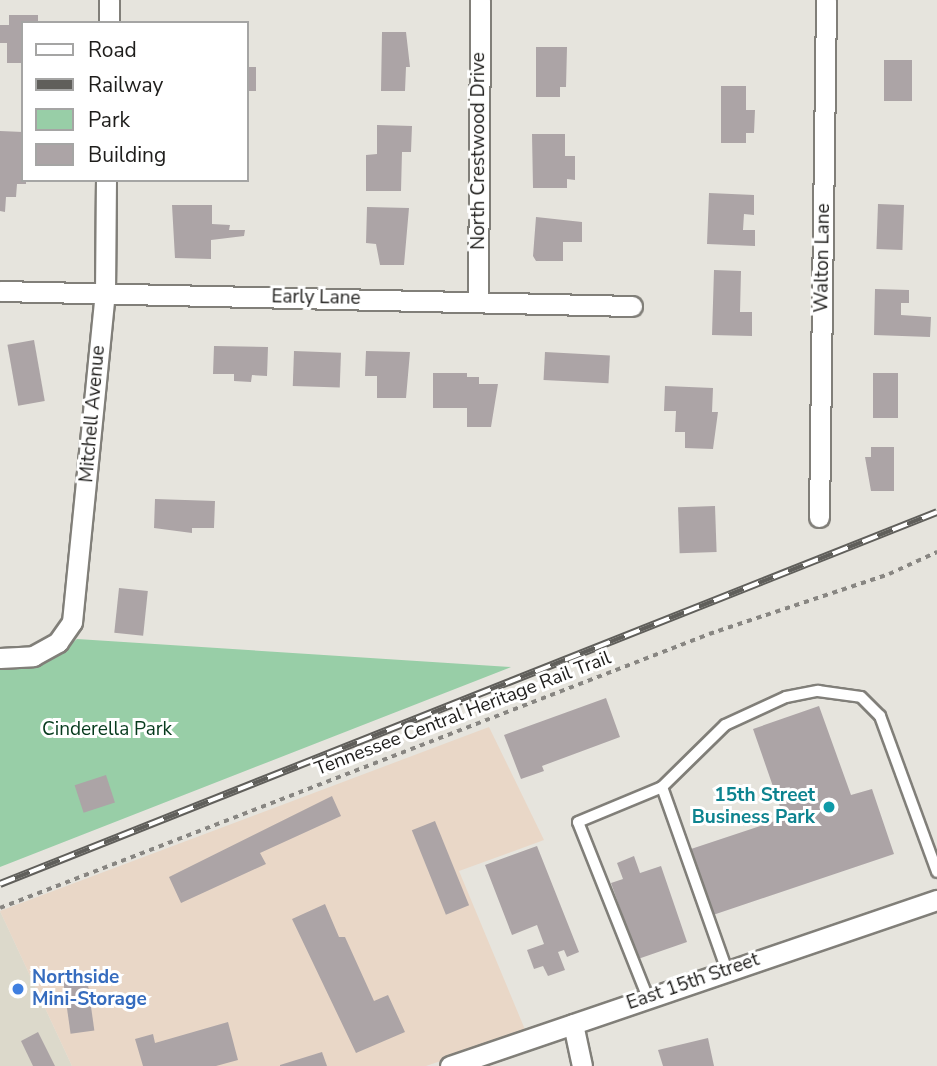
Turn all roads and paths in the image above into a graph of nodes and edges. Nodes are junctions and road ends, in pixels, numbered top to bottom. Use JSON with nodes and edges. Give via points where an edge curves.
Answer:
{"nodes":[{"id":1,"x":109,"y":0,"type":"edge"},
{"id":2,"x":480,"y":0,"type":"edge"},
{"id":3,"x":826,"y":0,"type":"edge"},
{"id":4,"x":109,"y":21,"type":"edge"},
{"id":5,"x":106,"y":182,"type":"edge"},
{"id":6,"x":0,"y":291,"type":"edge"},
{"id":7,"x":105,"y":293,"type":"junction"},
{"id":8,"x":478,"y":302,"type":"junction"},
{"id":9,"x":632,"y":306,"type":"dead end"},
{"id":10,"x":819,"y":517,"type":"dead end"},
{"id":11,"x":937,"y":552,"type":"edge"},
{"id":12,"x":0,"y":658,"type":"edge"},
{"id":13,"x":662,"y":788,"type":"junction"},
{"id":14,"x":937,"y":872,"type":"edge"},
{"id":15,"x":937,"y":900,"type":"edge"},
{"id":16,"x":0,"y":908,"type":"edge"},
{"id":17,"x":727,"y":971,"type":"junction"},
{"id":18,"x":648,"y":998,"type":"junction"},
{"id":19,"x":573,"y":1024,"type":"junction"},
{"id":20,"x":450,"y":1066,"type":"edge"},
{"id":21,"x":582,"y":1066,"type":"edge"}],
"edges":[{"from":1,"to":4,"type":"street"},
{"from":2,"to":8,"type":"street","name":"North Crestwood Drive"},
{"from":3,"to":10,"type":"street","name":"Walton Lane"},
{"from":5,"to":7,"type":"street","name":"Mitchell Avenue"},
{"from":6,"to":7,"type":"street","name":"Early Lane"},
{"from":7,"to":8,"type":"street","name":"Early Lane"},
{"from":7,"to":12,"type":"street","name":"Mitchell Avenue","via":[[72,622],[58,642],[33,656]]},
{"from":8,"to":9,"type":"street","name":"Early Lane"},
{"from":11,"to":16,"type":"path","name":"Tennessee Central Heritage Rail Trail","via":[[888,574],[709,634]]},
{"from":13,"to":14,"type":"lane","via":[[725,725],[786,697],[818,691],[861,697],[880,716]]},
{"from":13,"to":17,"type":"lane"},
{"from":13,"to":18,"type":"lane","via":[[578,822]]},
{"from":15,"to":17,"type":"street","name":"East 15th Street"},
{"from":17,"to":18,"type":"street","name":"East 15th Street"},
{"from":18,"to":19,"type":"street","name":"East 15th Street"},
{"from":19,"to":20,"type":"street","name":"East 15th Street"},
{"from":19,"to":21,"type":"street"}]}
